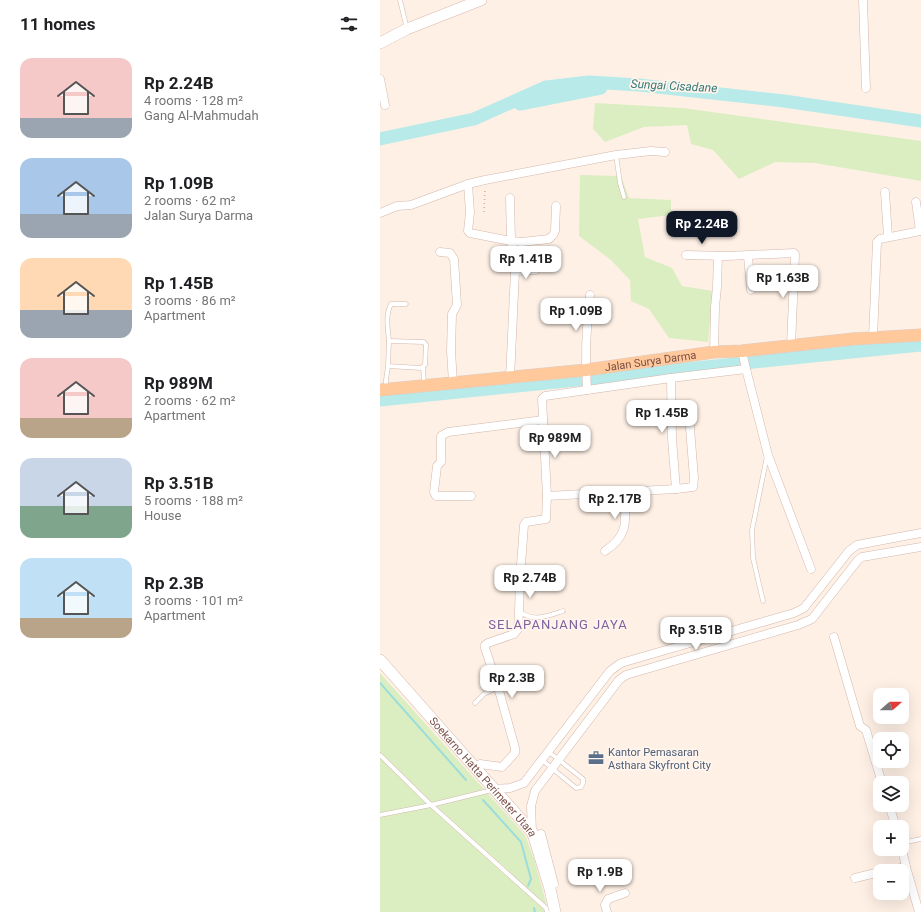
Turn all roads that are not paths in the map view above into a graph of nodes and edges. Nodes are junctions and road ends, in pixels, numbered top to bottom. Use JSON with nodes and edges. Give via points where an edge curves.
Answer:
{"nodes":[{"id":1,"x":400,"y":0,"type":"edge"},
{"id":2,"x":481,"y":0,"type":"edge"},
{"id":3,"x":863,"y":0,"type":"edge"},
{"id":4,"x":407,"y":29,"type":"junction"},
{"id":5,"x":380,"y":43,"type":"edge"},
{"id":6,"x":380,"y":79,"type":"edge"},
{"id":7,"x":866,"y":88,"type":"dead end"},
{"id":8,"x":385,"y":105,"type":"dead end"},
{"id":9,"x":665,"y":152,"type":"dead end"},
{"id":10,"x":616,"y":155,"type":"junction"},
{"id":11,"x":468,"y":184,"type":"junction"},
{"id":12,"x":885,"y":192,"type":"dead end"},
{"id":13,"x":624,"y":197,"type":"dead end"},
{"id":14,"x":510,"y":198,"type":"dead end"},
{"id":15,"x":916,"y":202,"type":"dead end"},
{"id":16,"x":556,"y":206,"type":"dead end"},
{"id":17,"x":380,"y":213,"type":"edge"},
{"id":18,"x":920,"y":231,"type":"edge"},
{"id":19,"x":888,"y":237,"type":"junction"},
{"id":20,"x":511,"y":241,"type":"junction"},
{"id":21,"x":440,"y":252,"type":"dead end"},
{"id":22,"x":686,"y":254,"type":"dead end"},
{"id":23,"x":718,"y":256,"type":"junction"},
{"id":24,"x":748,"y":256,"type":"junction"},
{"id":25,"x":536,"y":270,"type":"dead end"},
{"id":26,"x":515,"y":271,"type":"junction"},
{"id":27,"x":751,"y":290,"type":"dead end"},
{"id":28,"x":590,"y":295,"type":"dead end"},
{"id":29,"x":406,"y":304,"type":"dead end"},
{"id":30,"x":921,"y":335,"type":"edge"},
{"id":31,"x":873,"y":338,"type":"junction"},
{"id":32,"x":389,"y":341,"type":"junction"},
{"id":33,"x":791,"y":345,"type":"junction"},
{"id":34,"x":714,"y":352,"type":"junction"},
{"id":35,"x":742,"y":353,"type":"junction"},
{"id":36,"x":388,"y":366,"type":"junction"},
{"id":37,"x":423,"y":367,"type":"junction"},
{"id":38,"x":745,"y":368,"type":"junction"},
{"id":39,"x":586,"y":372,"type":"junction"},
{"id":40,"x":510,"y":378,"type":"junction"},
{"id":41,"x":671,"y":378,"type":"junction"},
{"id":42,"x":453,"y":383,"type":"junction"},
{"id":43,"x":424,"y":386,"type":"junction"},
{"id":44,"x":587,"y":388,"type":"junction"},
{"id":45,"x":383,"y":390,"type":"edge"},
{"id":46,"x":689,"y":416,"type":"dead end"},
{"id":47,"x":543,"y":420,"type":"junction"},
{"id":48,"x":768,"y":455,"type":"junction"},
{"id":49,"x":676,"y":489,"type":"junction"},
{"id":50,"x":624,"y":491,"type":"junction"},
{"id":51,"x":471,"y":496,"type":"dead end"},
{"id":52,"x":547,"y":496,"type":"junction"},
{"id":53,"x":921,"y":533,"type":"edge"},
{"id":54,"x":921,"y":547,"type":"edge"},
{"id":55,"x":605,"y":551,"type":"dead end"},
{"id":56,"x":811,"y":569,"type":"dead end"},
{"id":57,"x":763,"y":601,"type":"dead end"},
{"id":58,"x":563,"y":611,"type":"dead end"},
{"id":59,"x":519,"y":612,"type":"junction"},
{"id":60,"x":723,"y":633,"type":"junction"},
{"id":61,"x":712,"y":636,"type":"junction"},
{"id":62,"x":834,"y":637,"type":"dead end"},
{"id":63,"x":727,"y":646,"type":"junction"},
{"id":64,"x":716,"y":649,"type":"junction"},
{"id":65,"x":380,"y":660,"type":"edge"},
{"id":66,"x":498,"y":687,"type":"junction"},
{"id":67,"x":475,"y":703,"type":"dead end"},
{"id":68,"x":559,"y":737,"type":"junction"},
{"id":69,"x":569,"y":746,"type":"junction"},
{"id":70,"x":548,"y":751,"type":"junction"},
{"id":71,"x":380,"y":755,"type":"edge"},
{"id":72,"x":542,"y":760,"type":"junction"},
{"id":73,"x":558,"y":760,"type":"junction"},
{"id":74,"x":475,"y":768,"type":"junction"},
{"id":75,"x":552,"y":768,"type":"junction"},
{"id":76,"x":570,"y":769,"type":"junction"},
{"id":77,"x":880,"y":776,"type":"edge"},
{"id":78,"x":564,"y":778,"type":"junction"},
{"id":79,"x":494,"y":789,"type":"junction"},
{"id":80,"x":431,"y":805,"type":"junction"},
{"id":81,"x":380,"y":815,"type":"edge"},
{"id":82,"x":533,"y":835,"type":"junction"},
{"id":83,"x":921,"y":839,"type":"edge"},
{"id":84,"x":909,"y":842,"type":"edge"},
{"id":85,"x":873,"y":874,"type":"edge"},
{"id":86,"x":909,"y":877,"type":"edge"},
{"id":87,"x":854,"y":878,"type":"dead end"},
{"id":88,"x":625,"y":893,"type":"dead end"},
{"id":89,"x":547,"y":912,"type":"edge"},
{"id":90,"x":555,"y":912,"type":"edge"},
{"id":91,"x":560,"y":912,"type":"edge"},
{"id":92,"x":607,"y":912,"type":"edge"},
{"id":93,"x":919,"y":912,"type":"edge"}],
"edges":[{"from":1,"to":4,"type":"lane"},
{"from":2,"to":4,"type":"main road"},
{"from":3,"to":7,"type":"street"},
{"from":4,"to":5,"type":"main road"},
{"from":6,"to":8,"type":"street"},
{"from":9,"to":10,"type":"street"},
{"from":10,"to":11,"type":"street"},
{"from":10,"to":13,"type":"lane"},
{"from":11,"to":17,"type":"street","via":[[411,205],[398,206]]},
{"from":11,"to":20,"type":"street","via":[[468,231]]},
{"from":12,"to":19,"type":"street"},
{"from":14,"to":20,"type":"street"},
{"from":15,"to":18,"type":"street"},
{"from":16,"to":20,"type":"street","via":[[555,231],[548,239]]},
{"from":18,"to":19,"type":"street"},
{"from":19,"to":31,"type":"street","via":[[877,242]]},
{"from":20,"to":26,"type":"street"},
{"from":21,"to":42,"type":"street","via":[[450,253],[454,259],[458,305],[452,314],[450,351]]},
{"from":22,"to":23,"type":"street"},
{"from":23,"to":24,"type":"street"},
{"from":23,"to":34,"type":"street"},
{"from":24,"to":27,"type":"street"},
{"from":24,"to":33,"type":"street","via":[[796,254]]},
{"from":25,"to":26,"type":"street"},
{"from":26,"to":40,"type":"street"},
{"from":28,"to":39,"type":"street","via":[[586,324]]},
{"from":29,"to":32,"type":"lane","via":[[391,304],[389,308]]},
{"from":30,"to":31,"type":"main road","name":"Jalan Surya Darma"},
{"from":31,"to":33,"type":"main road","name":"Jalan Surya Darma"},
{"from":32,"to":36,"type":"lane"},
{"from":32,"to":37,"type":"lane","via":[[424,342],[426,345]]},
{"from":33,"to":35,"type":"main road","name":"Jalan Surya Darma"},
{"from":34,"to":35,"type":"main road","name":"Jalan Surya Darma"},
{"from":34,"to":39,"type":"main road","name":"Jalan Surya Darma"},
{"from":35,"to":38,"type":"street"},
{"from":36,"to":37,"type":"lane"},
{"from":36,"to":45,"type":"lane"},
{"from":37,"to":43,"type":"lane"},
{"from":38,"to":41,"type":"street"},
{"from":38,"to":48,"type":"street"},
{"from":39,"to":40,"type":"main road","name":"Jalan Surya Darma"},
{"from":39,"to":44,"type":"street"},
{"from":40,"to":42,"type":"main road","name":"Jalan Surya Darma"},
{"from":41,"to":44,"type":"street"},
{"from":41,"to":49,"type":"street"},
{"from":42,"to":43,"type":"main road","name":"Jalan Surya Darma"},
{"from":43,"to":45,"type":"main road","name":"Jalan Surya Darma"},
{"from":44,"to":47,"type":"street","via":[[545,396],[542,399]]},
{"from":46,"to":49,"type":"street","via":[[694,482],[693,487]]},
{"from":47,"to":51,"type":"street","via":[[448,432],[441,436],[441,462],[437,466],[434,492],[436,496]]},
{"from":47,"to":52,"type":"street"},
{"from":48,"to":56,"type":"street"},
{"from":48,"to":57,"type":"lane","via":[[752,530],[753,558]]},
{"from":49,"to":50,"type":"street"},
{"from":50,"to":52,"type":"street"},
{"from":50,"to":55,"type":"street","via":[[623,532],[618,541]]},
{"from":52,"to":59,"type":"street","via":[[546,519],[524,524]]},
{"from":53,"to":60,"type":"street","via":[[857,545],[849,551],[804,608]]},
{"from":54,"to":63,"type":"street","via":[[862,557],[812,619]]},
{"from":58,"to":59,"type":"lane","via":[[542,618],[526,617]]},
{"from":59,"to":66,"type":"street","via":[[518,629],[514,634],[488,643],[484,648]]},
{"from":60,"to":61,"type":"street"},
{"from":60,"to":63,"type":"street"},
{"from":61,"to":64,"type":"street"},
{"from":61,"to":68,"type":"street","via":[[621,663],[610,671]]},
{"from":62,"to":77,"type":"street","via":[[860,726],[866,730]]},
{"from":63,"to":64,"type":"street"},
{"from":64,"to":69,"type":"street","via":[[626,675],[619,680]]},
{"from":65,"to":74,"type":"main road","name":"Soekarno Hatta Perimeter Utara"},
{"from":66,"to":67,"type":"lane","via":[[484,694]]},
{"from":66,"to":74,"type":"street","via":[[515,753],[502,767],[480,764]]},
{"from":68,"to":69,"type":"street"},
{"from":68,"to":70,"type":"street"},
{"from":69,"to":73,"type":"street"},
{"from":70,"to":72,"type":"street"},
{"from":70,"to":73,"type":"lane"},
{"from":71,"to":80,"type":"lane"},
{"from":72,"to":75,"type":"lane"},
{"from":72,"to":79,"type":"street","via":[[524,783],[510,788]]},
{"from":73,"to":75,"type":"street"},
{"from":73,"to":76,"type":"lane"},
{"from":74,"to":79,"type":"main road","name":"Soekarno Hatta Perimeter Utara"},
{"from":75,"to":78,"type":"lane"},
{"from":75,"to":82,"type":"street","via":[[535,790],[531,806]]},
{"from":76,"to":78,"type":"lane"},
{"from":76,"to":78,"type":"lane","via":[[583,779],[581,787],[576,788]]},
{"from":79,"to":80,"type":"lane"},
{"from":79,"to":82,"type":"main road","name":"Soekarno Hatta Perimeter Utara"},
{"from":80,"to":81,"type":"lane"},
{"from":80,"to":89,"type":"lane","via":[[546,908]]},
{"from":82,"to":90,"type":"main road","name":"Soekarno Hatta Perimeter Utara"},
{"from":82,"to":91,"type":"street","via":[[541,834]]},
{"from":83,"to":84,"type":"lane"},
{"from":85,"to":87,"type":"street"},
{"from":86,"to":93,"type":"street"},
{"from":88,"to":92,"type":"street","via":[[608,899],[605,905]]}]}
